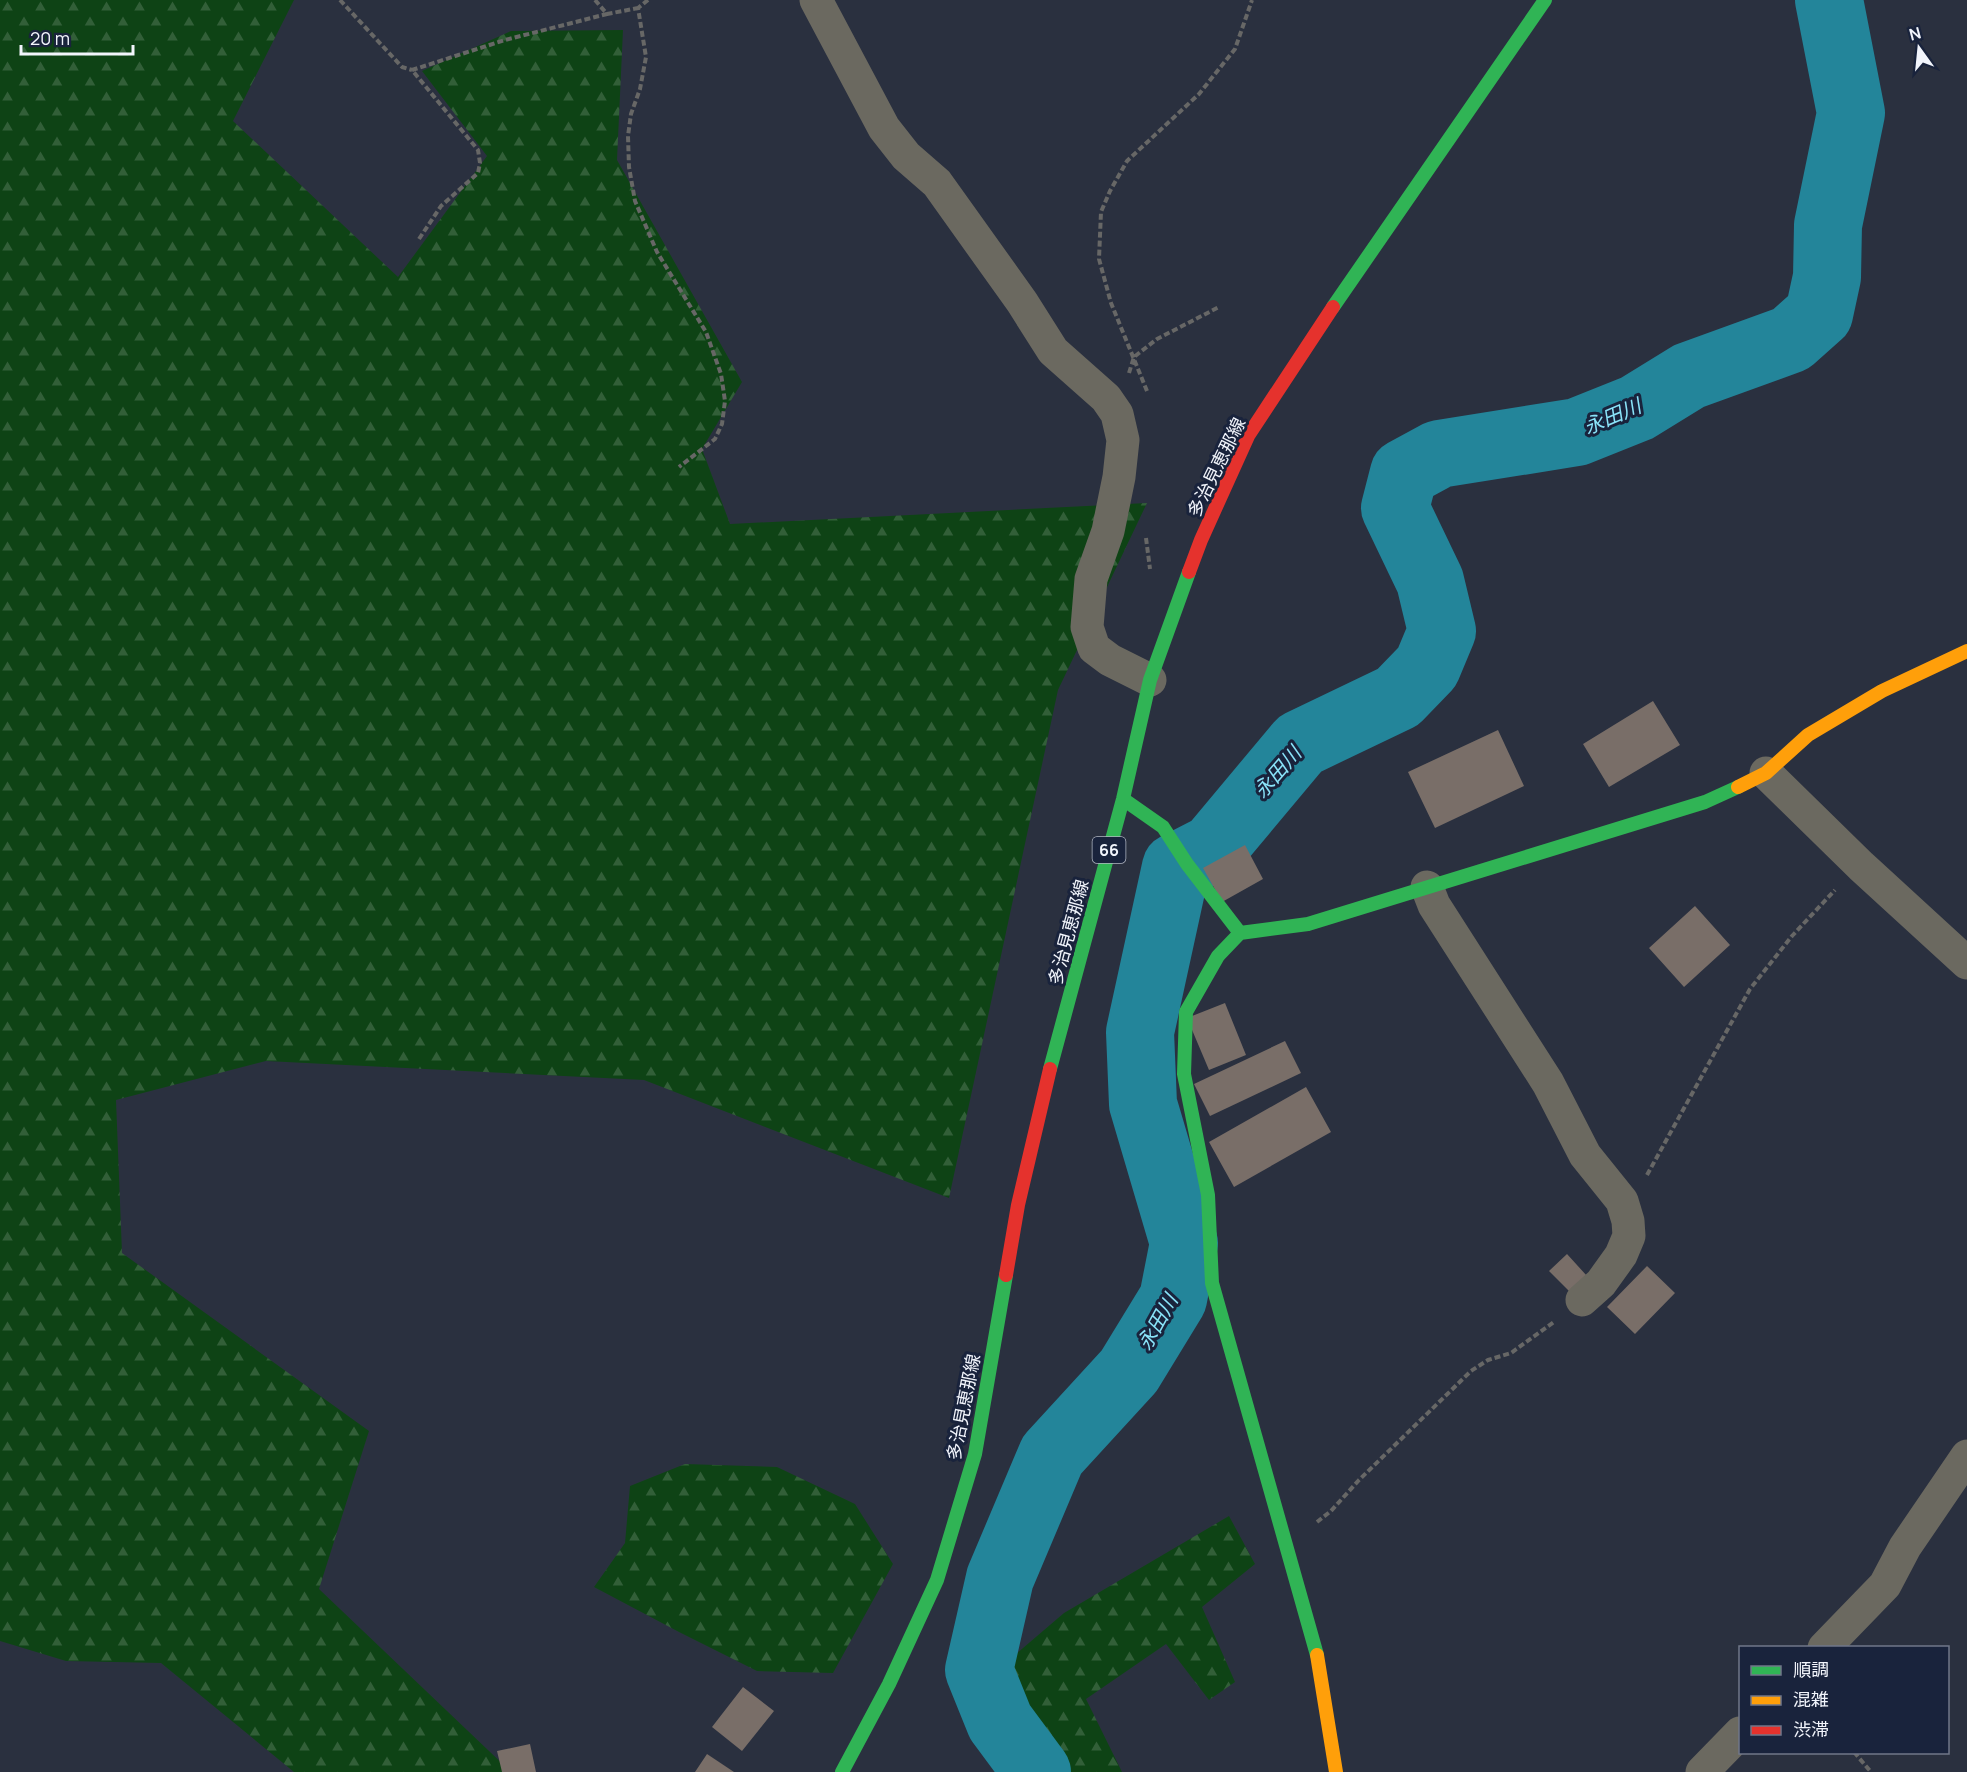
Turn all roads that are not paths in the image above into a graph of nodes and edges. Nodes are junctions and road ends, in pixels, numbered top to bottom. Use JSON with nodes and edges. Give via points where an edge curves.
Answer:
{"nodes":[{"id":1,"x":816,"y":0,"type":"edge"},
{"id":2,"x":1545,"y":0,"type":"edge"},
{"id":3,"x":1967,"y":651,"type":"edge"},
{"id":4,"x":1150,"y":680,"type":"junction"},
{"id":5,"x":1766,"y":773,"type":"junction"},
{"id":6,"x":1122,"y":799,"type":"junction"},
{"id":7,"x":1427,"y":886,"type":"junction"},
{"id":8,"x":1240,"y":933,"type":"junction"},
{"id":9,"x":1967,"y":963,"type":"edge"},
{"id":10,"x":1582,"y":1300,"type":"road end"},
{"id":11,"x":1967,"y":1456,"type":"edge"},
{"id":12,"x":1825,"y":1646,"type":"edge"},
{"id":13,"x":1739,"y":1734,"type":"edge"},
{"id":14,"x":842,"y":1772,"type":"edge"},
{"id":15,"x":1336,"y":1772,"type":"edge"},
{"id":16,"x":1702,"y":1772,"type":"edge"}],
"edges":[{"from":1,"to":4,"type":"street","via":[[884,128],[906,156],[937,183],[1053,351],[1106,398],[1117,414],[1123,440],[1119,477],[1108,531],[1091,579],[1087,627],[1094,648]]},
{"from":2,"to":4,"type":"main road","name":"多治見恵那線","number":"66","via":[[1248,436],[1201,540]]},
{"from":3,"to":5,"type":"main road","via":[[1882,691],[1808,735]]},
{"from":4,"to":6,"type":"main road","name":"多治見恵那線","number":"66"},
{"from":5,"to":7,"type":"main road","via":[[1705,802]]},
{"from":5,"to":9,"type":"street"},
{"from":6,"to":8,"type":"main road","via":[[1163,827]]},
{"from":6,"to":14,"type":"main road","name":"多治見恵那線","number":"66","via":[[1056,1042],[1018,1205],[975,1454],[937,1580],[889,1684]]},
{"from":7,"to":8,"type":"main road","via":[[1308,924]]},
{"from":7,"to":10,"type":"street","via":[[1434,905],[1548,1083],[1585,1155],[1622,1201],[1629,1236],[1601,1283]]},
{"from":8,"to":15,"type":"main road","via":[[1218,956],[1186,1012],[1184,1074],[1208,1195],[1212,1282],[1315,1645]]},
{"from":11,"to":12,"type":"street","via":[[1905,1547],[1885,1585]]},
{"from":13,"to":16,"type":"street"}]}
